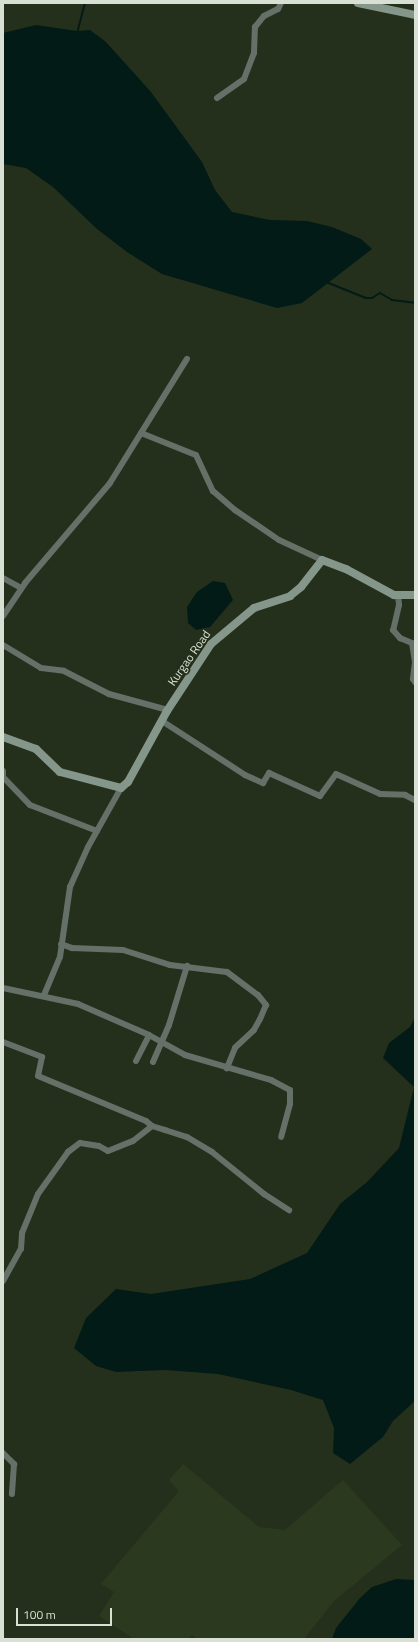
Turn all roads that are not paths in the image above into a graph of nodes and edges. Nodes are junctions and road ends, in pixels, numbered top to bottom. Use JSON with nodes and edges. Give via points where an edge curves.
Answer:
{"nodes":[{"id":1,"x":281,"y":3,"type":"edge"},
{"id":2,"x":358,"y":3,"type":"edge"},
{"id":3,"x":389,"y":5,"type":"edge"},
{"id":4,"x":415,"y":15,"type":"edge"},
{"id":5,"x":218,"y":98,"type":"dead end"},
{"id":6,"x":187,"y":359,"type":"dead end"},
{"id":7,"x":141,"y":433,"type":"junction"},
{"id":8,"x":322,"y":560,"type":"junction"},
{"id":9,"x":3,"y":578,"type":"edge"},
{"id":10,"x":21,"y":588,"type":"junction"},
{"id":11,"x":398,"y":595,"type":"junction"},
{"id":12,"x":415,"y":595,"type":"edge"},
{"id":13,"x":3,"y":616,"type":"edge"},
{"id":14,"x":3,"y":645,"type":"edge"},
{"id":15,"x":415,"y":682,"type":"edge"},
{"id":16,"x":168,"y":710,"type":"junction"},
{"id":17,"x":162,"y":721,"type":"junction"},
{"id":18,"x":3,"y":737,"type":"edge"},
{"id":19,"x":3,"y":771,"type":"edge"},
{"id":20,"x":3,"y":776,"type":"edge"},
{"id":21,"x":121,"y":788,"type":"junction"},
{"id":22,"x":415,"y":800,"type":"edge"},
{"id":23,"x":97,"y":831,"type":"junction"},
{"id":24,"x":61,"y":944,"type":"junction"},
{"id":25,"x":187,"y":966,"type":"junction"},
{"id":26,"x":3,"y":988,"type":"edge"},
{"id":27,"x":44,"y":995,"type":"junction"},
{"id":28,"x":149,"y":1035,"type":"junction"},
{"id":29,"x":3,"y":1042,"type":"edge"},
{"id":30,"x":161,"y":1042,"type":"junction"},
{"id":31,"x":136,"y":1062,"type":"dead end"},
{"id":32,"x":153,"y":1062,"type":"dead end"},
{"id":33,"x":227,"y":1068,"type":"junction"},
{"id":34,"x":152,"y":1126,"type":"junction"},
{"id":35,"x":282,"y":1137,"type":"dead end"},
{"id":36,"x":289,"y":1210,"type":"dead end"},
{"id":37,"x":3,"y":1281,"type":"edge"},
{"id":38,"x":3,"y":1453,"type":"edge"},
{"id":39,"x":12,"y":1494,"type":"dead end"}],
"edges":[{"from":1,"to":5,"type":"street","via":[[254,27],[254,54],[244,79]]},
{"from":2,"to":3,"type":"street"},
{"from":3,"to":4,"type":"street"},
{"from":6,"to":7,"type":"street"},
{"from":7,"to":8,"type":"street","via":[[196,455],[214,491],[235,510],[279,540]]},
{"from":7,"to":10,"type":"street","via":[[110,483]]},
{"from":8,"to":11,"type":"street","via":[[346,569],[382,590]]},
{"from":8,"to":16,"type":"street","name":"Kurgao Road","via":[[302,587],[290,596],[254,608],[221,633]]},
{"from":9,"to":10,"type":"street"},
{"from":10,"to":13,"type":"street"},
{"from":11,"to":12,"type":"street"},
{"from":11,"to":15,"type":"street","via":[[399,605],[392,630],[400,638],[412,643]]},
{"from":14,"to":16,"type":"street","via":[[41,668],[64,671],[109,694]]},
{"from":16,"to":17,"type":"street","name":"Kurgao Road"},
{"from":17,"to":21,"type":"street","name":"Kurgao Road","via":[[128,782]]},
{"from":17,"to":22,"type":"street","via":[[245,775],[263,783],[270,773],[320,796],[336,774],[380,794],[405,795]]},
{"from":18,"to":21,"type":"street","via":[[36,749],[60,772]]},
{"from":19,"to":20,"type":"street"},
{"from":20,"to":23,"type":"street","via":[[30,806]]},
{"from":21,"to":23,"type":"street"},
{"from":23,"to":24,"type":"street","via":[[70,887]]},
{"from":24,"to":25,"type":"street","via":[[72,948],[123,950],[170,965]]},
{"from":24,"to":27,"type":"street","via":[[60,957]]},
{"from":25,"to":30,"type":"street","via":[[169,1025]]},
{"from":25,"to":33,"type":"street","via":[[227,972],[258,995],[266,1006],[254,1030],[235,1048]]},
{"from":26,"to":27,"type":"street"},
{"from":27,"to":28,"type":"street","via":[[78,1004]]},
{"from":28,"to":30,"type":"street"},
{"from":28,"to":31,"type":"street"},
{"from":29,"to":34,"type":"street","via":[[42,1057],[38,1076],[146,1121]]},
{"from":30,"to":32,"type":"street"},
{"from":30,"to":33,"type":"street","via":[[185,1055]]},
{"from":33,"to":35,"type":"street","via":[[272,1080],[290,1090],[290,1104]]},
{"from":34,"to":36,"type":"street","via":[[187,1137],[205,1148]]},
{"from":34,"to":37,"type":"street","via":[[133,1141],[108,1152],[99,1146],[80,1143],[68,1152],[38,1194],[22,1233],[21,1248]]},
{"from":38,"to":39,"type":"street","via":[[14,1464]]}]}
